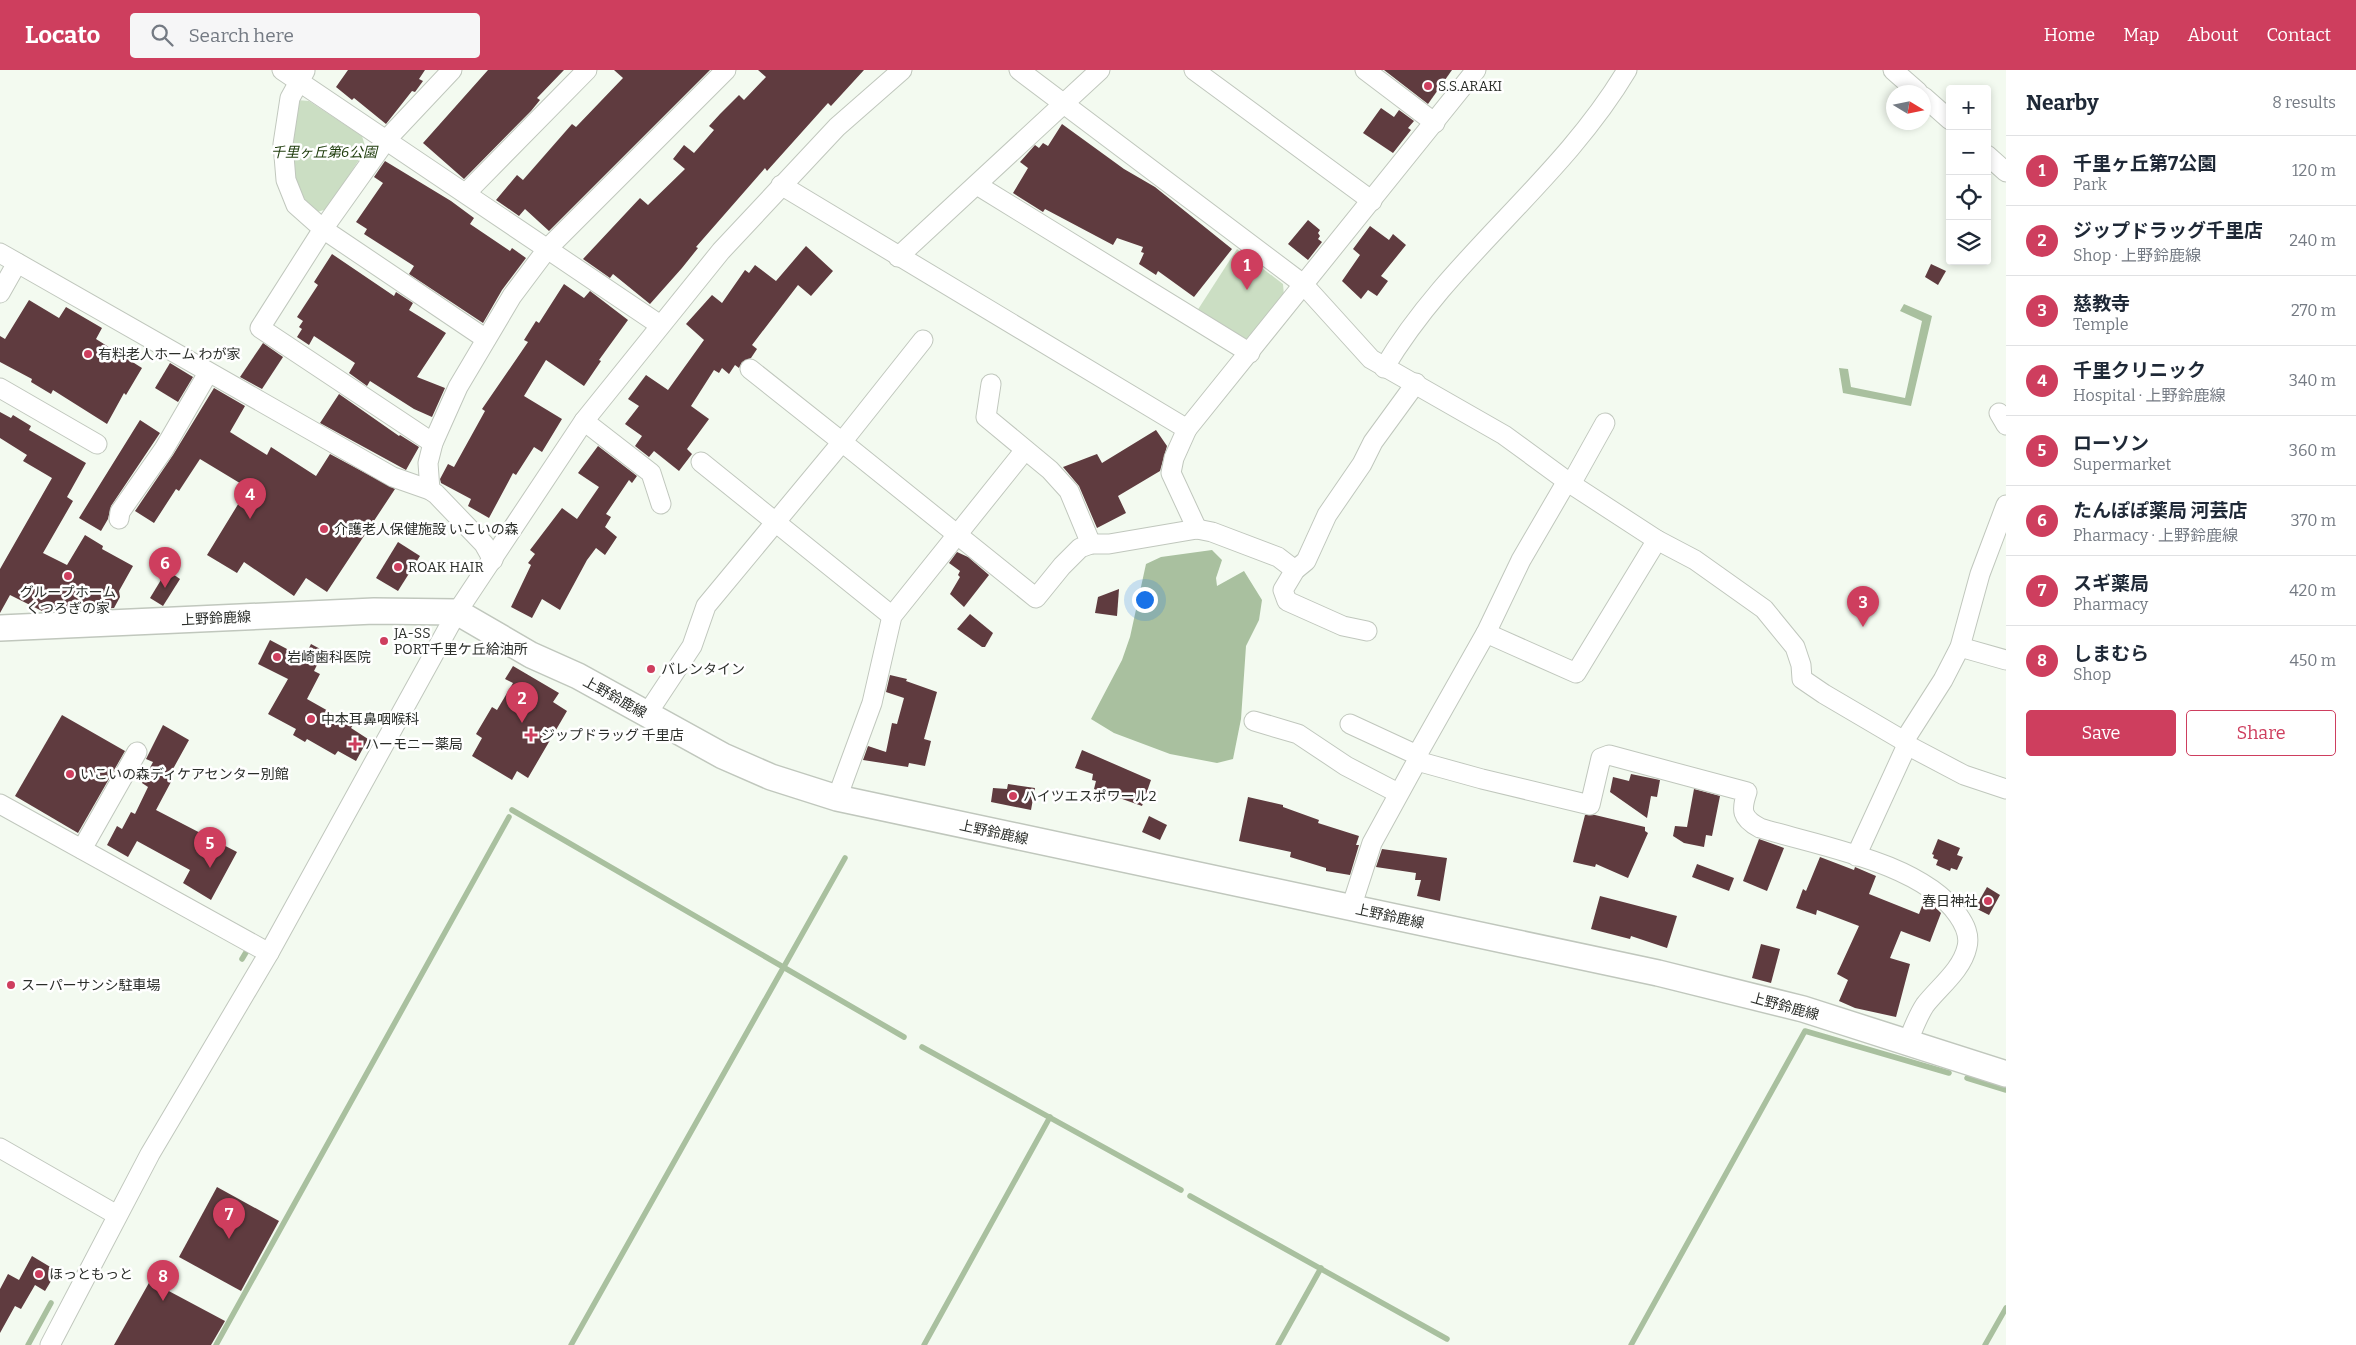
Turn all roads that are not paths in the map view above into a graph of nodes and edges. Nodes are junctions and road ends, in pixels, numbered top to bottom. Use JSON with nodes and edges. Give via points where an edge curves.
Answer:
{"nodes":[{"id":1,"x":282,"y":70,"type":"edge"},
{"id":2,"x":452,"y":70,"type":"edge"},
{"id":3,"x":587,"y":70,"type":"edge"},
{"id":4,"x":726,"y":70,"type":"edge"},
{"id":5,"x":902,"y":70,"type":"edge"},
{"id":6,"x":1019,"y":70,"type":"edge"},
{"id":7,"x":1100,"y":70,"type":"edge"},
{"id":8,"x":1194,"y":70,"type":"edge"},
{"id":9,"x":1365,"y":70,"type":"edge"},
{"id":10,"x":1476,"y":70,"type":"edge"},
{"id":11,"x":1627,"y":70,"type":"edge"},
{"id":12,"x":1893,"y":70,"type":"edge"},
{"id":13,"x":302,"y":75,"type":"edge"},
{"id":14,"x":1910,"y":85,"type":"edge"},
{"id":15,"x":1931,"y":103,"type":"edge"},
{"id":16,"x":1062,"y":104,"type":"junction"},
{"id":17,"x":1946,"y":116,"type":"edge"},
{"id":18,"x":1434,"y":123,"type":"junction"},
{"id":19,"x":387,"y":139,"type":"junction"},
{"id":20,"x":1991,"y":159,"type":"edge"},
{"id":21,"x":2006,"y":172,"type":"edge"},
{"id":22,"x":782,"y":185,"type":"junction"},
{"id":23,"x":977,"y":185,"type":"junction"},
{"id":24,"x":466,"y":193,"type":"junction"},
{"id":25,"x":1372,"y":201,"type":"junction"},
{"id":26,"x":323,"y":230,"type":"junction"},
{"id":27,"x":548,"y":248,"type":"junction"},
{"id":28,"x":0,"y":254,"type":"edge"},
{"id":29,"x":898,"y":257,"type":"junction"},
{"id":30,"x":17,"y":264,"type":"junction"},
{"id":31,"x":1303,"y":284,"type":"junction"},
{"id":32,"x":0,"y":293,"type":"edge"},
{"id":33,"x":660,"y":325,"type":"junction"},
{"id":34,"x":486,"y":339,"type":"junction"},
{"id":35,"x":923,"y":340,"type":"dead end"},
{"id":36,"x":1250,"y":353,"type":"junction"},
{"id":37,"x":1384,"y":368,"type":"junction"},
{"id":38,"x":750,"y":369,"type":"dead end"},
{"id":39,"x":208,"y":374,"type":"junction"},
{"id":40,"x":1416,"y":383,"type":"junction"},
{"id":41,"x":991,"y":384,"type":"dead end"},
{"id":42,"x":0,"y":388,"type":"edge"},
{"id":43,"x":584,"y":421,"type":"junction"},
{"id":44,"x":1605,"y":423,"type":"dead end"},
{"id":45,"x":1187,"y":429,"type":"junction"},
{"id":46,"x":433,"y":442,"type":"junction"},
{"id":47,"x":842,"y":442,"type":"junction"},
{"id":48,"x":98,"y":444,"type":"dead end"},
{"id":49,"x":1025,"y":450,"type":"junction"},
{"id":50,"x":701,"y":462,"type":"dead end"},
{"id":51,"x":1569,"y":482,"type":"junction"},
{"id":52,"x":430,"y":490,"type":"junction"},
{"id":53,"x":661,"y":504,"type":"dead end"},
{"id":54,"x":2006,"y":505,"type":"edge"},
{"id":55,"x":119,"y":519,"type":"dead end"},
{"id":56,"x":774,"y":523,"type":"junction"},
{"id":57,"x":1197,"y":529,"type":"junction"},
{"id":58,"x":958,"y":535,"type":"junction"},
{"id":59,"x":1657,"y":540,"type":"junction"},
{"id":60,"x":1091,"y":544,"type":"junction"},
{"id":61,"x":493,"y":560,"type":"junction"},
{"id":62,"x":1295,"y":570,"type":"junction"},
{"id":63,"x":457,"y":612,"type":"junction"},
{"id":64,"x":892,"y":616,"type":"junction"},
{"id":65,"x":0,"y":628,"type":"edge"},
{"id":66,"x":1367,"y":630,"type":"dead end"},
{"id":67,"x":1486,"y":633,"type":"junction"},
{"id":68,"x":1960,"y":647,"type":"junction"},
{"id":69,"x":2006,"y":660,"type":"edge"},
{"id":70,"x":647,"y":714,"type":"junction"},
{"id":71,"x":1254,"y":721,"type":"dead end"},
{"id":72,"x":1350,"y":724,"type":"dead end"},
{"id":73,"x":1906,"y":743,"type":"junction"},
{"id":74,"x":136,"y":752,"type":"dead end"},
{"id":75,"x":1417,"y":758,"type":"junction"},
{"id":76,"x":2006,"y":789,"type":"edge"},
{"id":77,"x":1398,"y":793,"type":"junction"},
{"id":78,"x":837,"y":798,"type":"junction"},
{"id":79,"x":0,"y":804,"type":"edge"},
{"id":80,"x":82,"y":849,"type":"junction"},
{"id":81,"x":1856,"y":856,"type":"junction"},
{"id":82,"x":1351,"y":908,"type":"junction"},
{"id":83,"x":258,"y":948,"type":"junction"},
{"id":84,"x":1907,"y":1043,"type":"junction"},
{"id":85,"x":2006,"y":1074,"type":"edge"},
{"id":86,"x":0,"y":1148,"type":"edge"},
{"id":87,"x":116,"y":1215,"type":"junction"},
{"id":88,"x":50,"y":1345,"type":"edge"}],
"edges":[{"from":1,"to":13,"type":"street"},
{"from":2,"to":19,"type":"street"},
{"from":3,"to":24,"type":"street"},
{"from":4,"to":27,"type":"street"},
{"from":5,"to":22,"type":"street","via":[[837,127]]},
{"from":6,"to":16,"type":"street"},
{"from":7,"to":16,"type":"street"},
{"from":8,"to":25,"type":"street"},
{"from":9,"to":18,"type":"street"},
{"from":10,"to":18,"type":"street"},
{"from":11,"to":37,"type":"street","via":[[1551,171],[1455,274]]},
{"from":12,"to":14,"type":"street"},
{"from":13,"to":19,"type":"street"},
{"from":13,"to":26,"type":"street","via":[[292,90],[286,109],[284,167],[296,205]]},
{"from":15,"to":17,"type":"street"},
{"from":16,"to":23,"type":"street"},
{"from":16,"to":31,"type":"street"},
{"from":18,"to":25,"type":"street"},
{"from":19,"to":24,"type":"street"},
{"from":19,"to":26,"type":"street"},
{"from":20,"to":21,"type":"street"},
{"from":22,"to":29,"type":"street"},
{"from":22,"to":33,"type":"street","via":[[721,251]]},
{"from":23,"to":29,"type":"street"},
{"from":23,"to":36,"type":"street"},
{"from":24,"to":27,"type":"street"},
{"from":25,"to":31,"type":"street"},
{"from":26,"to":34,"type":"street"},
{"from":26,"to":46,"type":"street","via":[[260,328]]},
{"from":27,"to":33,"type":"street"},
{"from":27,"to":34,"type":"street","via":[[512,296]]},
{"from":28,"to":30,"type":"street"},
{"from":29,"to":45,"type":"street"},
{"from":30,"to":32,"type":"street"},
{"from":30,"to":39,"type":"street"},
{"from":31,"to":36,"type":"street"},
{"from":31,"to":37,"type":"street","via":[[1371,359]]},
{"from":33,"to":43,"type":"street"},
{"from":34,"to":46,"type":"street","via":[[458,387]]},
{"from":35,"to":47,"type":"street"},
{"from":36,"to":45,"type":"street"},
{"from":37,"to":40,"type":"street"},
{"from":38,"to":47,"type":"street"},
{"from":39,"to":52,"type":"street","via":[[393,477]]},
{"from":39,"to":55,"type":"street","via":[[164,449],[120,512]]},
{"from":40,"to":51,"type":"street","via":[[1504,435]]},
{"from":40,"to":62,"type":"street","via":[[1327,515],[1306,561]]},
{"from":41,"to":49,"type":"street","via":[[986,418]]},
{"from":42,"to":48,"type":"street"},
{"from":43,"to":53,"type":"street","via":[[651,473]]},
{"from":43,"to":61,"type":"street"},
{"from":44,"to":51,"type":"street"},
{"from":45,"to":57,"type":"street","via":[[1171,473]]},
{"from":46,"to":52,"type":"street","via":[[428,463]]},
{"from":47,"to":56,"type":"street"},
{"from":47,"to":58,"type":"street"},
{"from":49,"to":58,"type":"street"},
{"from":49,"to":60,"type":"street","via":[[1069,491]]},
{"from":50,"to":56,"type":"street"},
{"from":51,"to":59,"type":"street"},
{"from":51,"to":67,"type":"street","via":[[1521,560]]},
{"from":52,"to":61,"type":"street","via":[[484,544]]},
{"from":54,"to":68,"type":"street","via":[[1975,590]]},
{"from":56,"to":64,"type":"street"},
{"from":56,"to":70,"type":"street","via":[[706,606],[692,646]]},
{"from":57,"to":60,"type":"street","via":[[1109,544]]},
{"from":57,"to":62,"type":"street","via":[[1278,557]]},
{"from":58,"to":60,"type":"street","via":[[1036,598],[1080,548]]},
{"from":58,"to":64,"type":"street"},
{"from":59,"to":67,"type":"street","via":[[1576,673]]},
{"from":59,"to":73,"type":"street","via":[[1695,560],[1764,609],[1795,647],[1802,679]]},
{"from":61,"to":63,"type":"street"},
{"from":62,"to":66,"type":"street","via":[[1283,590],[1287,601],[1343,626]]},
{"from":63,"to":65,"type":"main road","name":"上野鈴鹿線","via":[[374,611]]},
{"from":63,"to":70,"type":"main road","name":"上野鈴鹿線","via":[[531,655],[578,676]]},
{"from":63,"to":83,"type":"street"},
{"from":64,"to":78,"type":"street","via":[[872,703]]},
{"from":67,"to":75,"type":"street"},
{"from":68,"to":69,"type":"street"},
{"from":68,"to":73,"type":"street"},
{"from":70,"to":78,"type":"main road","name":"上野鈴鹿線","via":[[731,759],[794,785]]},
{"from":71,"to":77,"type":"street","via":[[1298,734],[1346,766]]},
{"from":72,"to":75,"type":"street"},
{"from":73,"to":76,"type":"street","via":[[1964,775]]},
{"from":73,"to":81,"type":"street"},
{"from":74,"to":80,"type":"street"},
{"from":75,"to":77,"type":"street"},
{"from":75,"to":81,"type":"street","via":[[1482,780],[1590,804],[1601,758],[1609,755],[1747,792],[1742,807],[1751,824]]},
{"from":77,"to":82,"type":"street","via":[[1372,843]]},
{"from":78,"to":82,"type":"main road","name":"上野鈴鹿線"},
{"from":79,"to":80,"type":"street"},
{"from":80,"to":83,"type":"street"},
{"from":81,"to":84,"type":"street","via":[[1890,866],[1932,888],[1965,925],[1968,936],[1964,956],[1925,1005]]},
{"from":82,"to":84,"type":"main road","name":"上野鈴鹿線","via":[[1658,973],[1802,1009]]},
{"from":83,"to":87,"type":"street","via":[[186,1090]]},
{"from":84,"to":85,"type":"main road","name":"上野鈴鹿線"},
{"from":86,"to":87,"type":"street"},
{"from":87,"to":88,"type":"street"}]}
